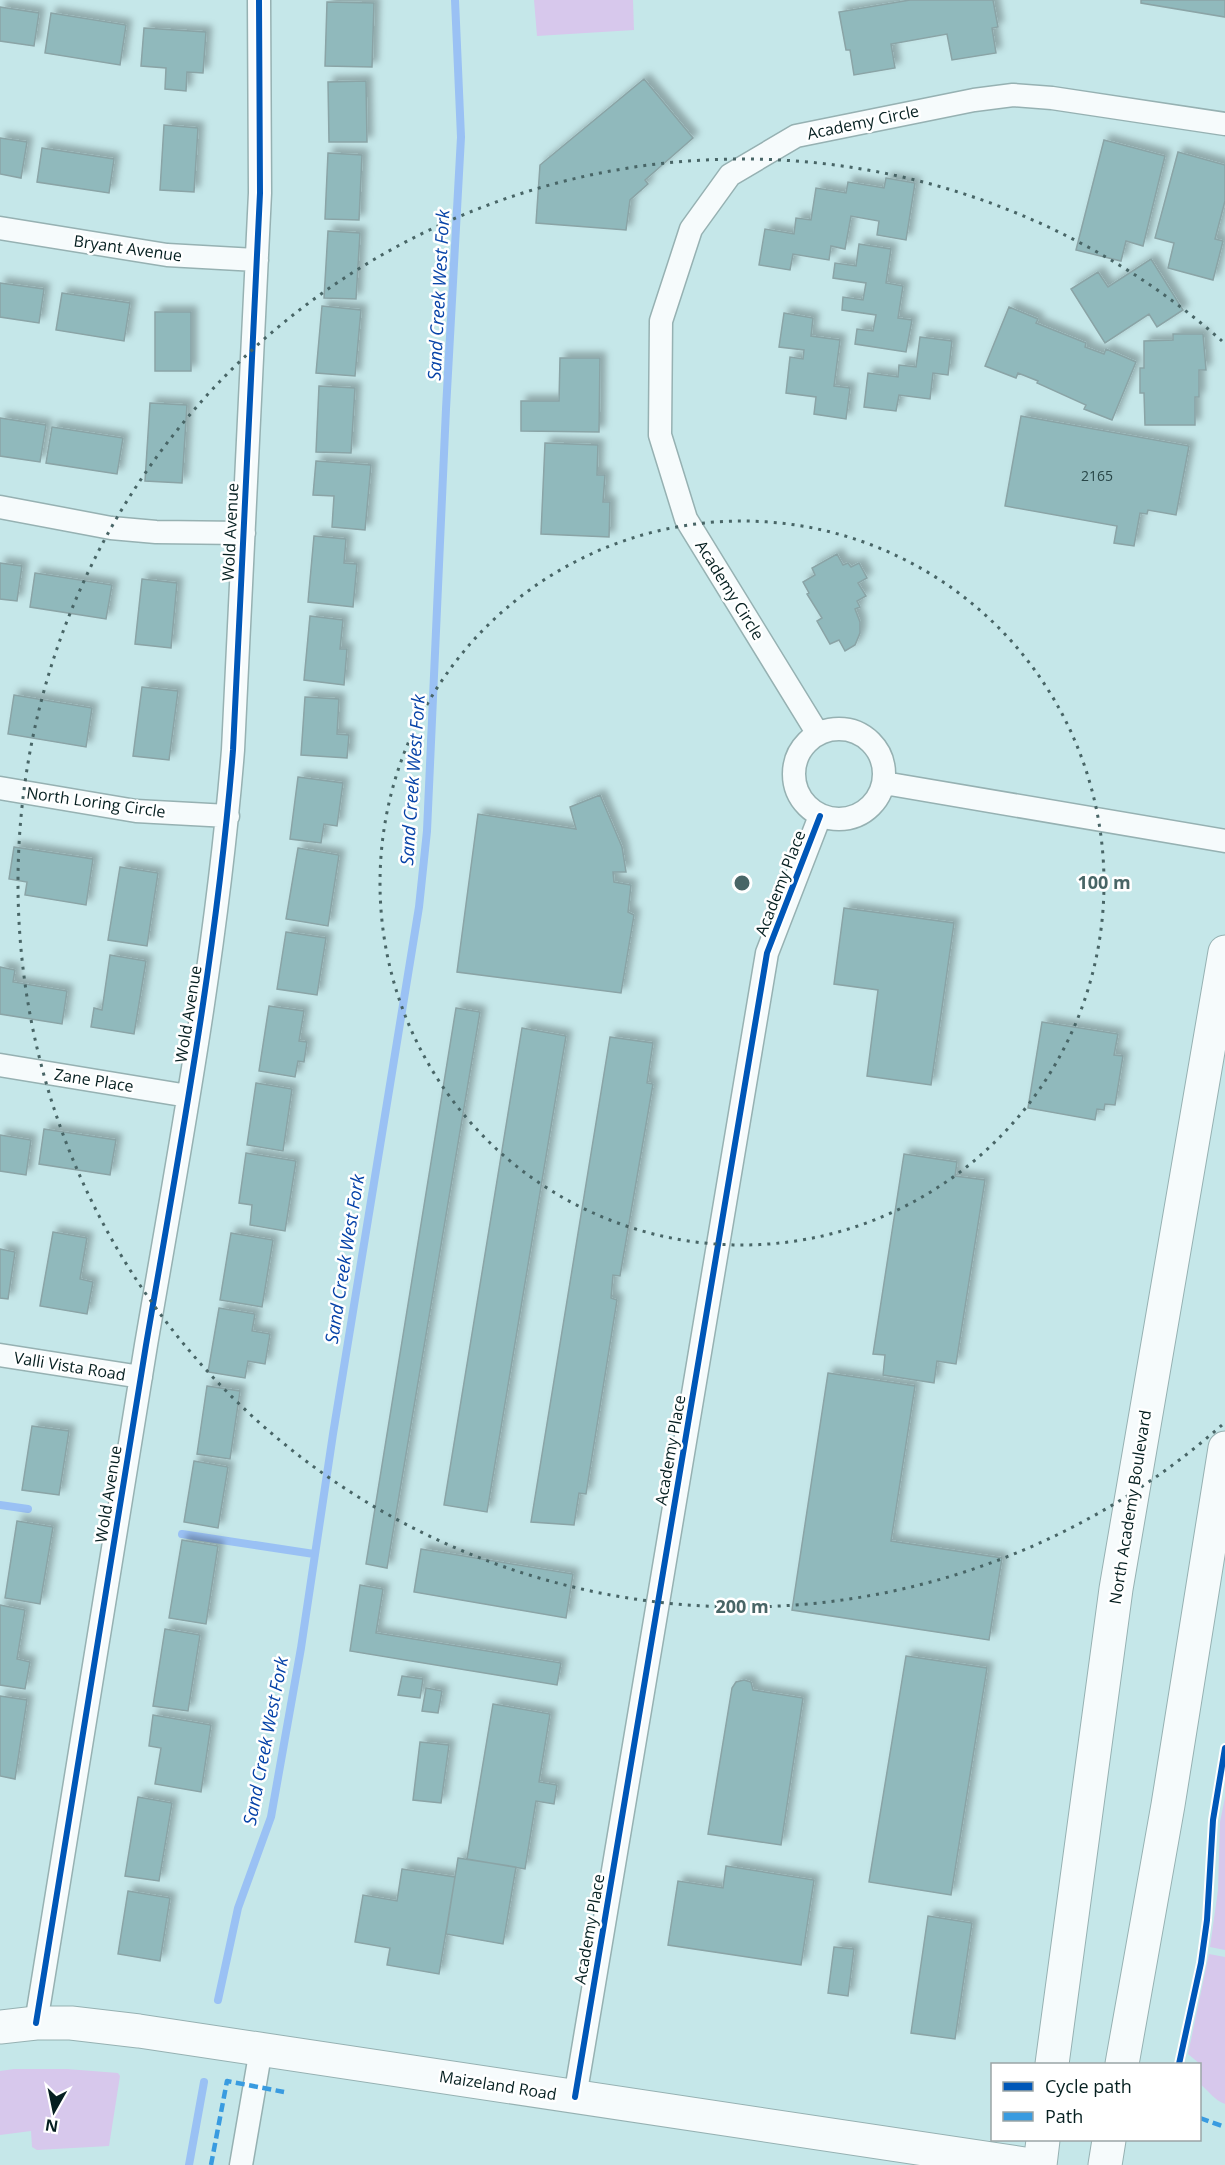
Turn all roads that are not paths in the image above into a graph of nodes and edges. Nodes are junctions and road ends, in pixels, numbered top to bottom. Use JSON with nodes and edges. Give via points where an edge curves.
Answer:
{"nodes":[{"id":1,"x":259,"y":0,"type":"edge"},
{"id":2,"x":1225,"y":124,"type":"edge"},
{"id":3,"x":0,"y":228,"type":"edge"},
{"id":4,"x":257,"y":260,"type":"junction"},
{"id":5,"x":0,"y":507,"type":"edge"},
{"id":6,"x":244,"y":533,"type":"junction"},
{"id":7,"x":818,"y":734,"type":"junction"},
{"id":8,"x":884,"y":783,"type":"junction"},
{"id":9,"x":0,"y":788,"type":"edge"},
{"id":10,"x":228,"y":816,"type":"junction"},
{"id":11,"x":820,"y":816,"type":"junction"},
{"id":12,"x":1225,"y":841,"type":"edge"},
{"id":13,"x":1225,"y":952,"type":"edge"},
{"id":14,"x":0,"y":1065,"type":"edge"},
{"id":15,"x":188,"y":1096,"type":"junction"},
{"id":16,"x":0,"y":1355,"type":"edge"},
{"id":17,"x":141,"y":1377,"type":"junction"},
{"id":18,"x":1225,"y":1448,"type":"edge"},
{"id":19,"x":36,"y":2022,"type":"junction"},
{"id":20,"x":0,"y":2027,"type":"edge"},
{"id":21,"x":261,"y":2049,"type":"junction"},
{"id":22,"x":1052,"y":2063,"type":"edge"},
{"id":23,"x":1122,"y":2063,"type":"edge"},
{"id":24,"x":575,"y":2097,"type":"junction"},
{"id":25,"x":1043,"y":2141,"type":"edge"},
{"id":26,"x":1109,"y":2141,"type":"edge"},
{"id":27,"x":241,"y":2165,"type":"edge"},
{"id":28,"x":1031,"y":2165,"type":"edge"},
{"id":29,"x":1040,"y":2165,"type":"edge"},
{"id":30,"x":1105,"y":2165,"type":"edge"}],
"edges":[{"from":1,"to":4,"type":"street","name":"Wold Avenue"},
{"from":2,"to":7,"type":"street","name":"Academy Circle","via":[[1052,98],[1012,95],[974,100],[796,136],[730,175],[691,229],[661,321],[660,435],[686,519]]},
{"from":3,"to":4,"type":"street","name":"Bryant Avenue","via":[[167,255]]},
{"from":4,"to":6,"type":"street","name":"Wold Avenue"},
{"from":5,"to":6,"type":"street","via":[[111,528]]},
{"from":6,"to":10,"type":"street","name":"Wold Avenue"},
{"from":7,"to":8,"type":"street","via":[[848,729],[869,740],[879,752]]},
{"from":7,"to":11,"type":"street","via":[[805,743],[795,761],[793,777],[806,806]]},
{"from":8,"to":11,"type":"street","via":[[878,798],[860,814],[836,819]]},
{"from":8,"to":12,"type":"street"},
{"from":9,"to":10,"type":"street","name":"North Loring Circle","via":[[136,811]]},
{"from":10,"to":15,"type":"street","name":"Wold Avenue"},
{"from":11,"to":24,"type":"street","name":"Academy Place","via":[[767,953]]},
{"from":13,"to":22,"type":"main road","name":"North Academy Boulevard","via":[[1116,1589]]},
{"from":14,"to":15,"type":"street","name":"Zane Place"},
{"from":15,"to":17,"type":"street","name":"Wold Avenue"},
{"from":16,"to":17,"type":"street","name":"Valli Vista Road"},
{"from":17,"to":19,"type":"street","name":"Wold Avenue"},
{"from":18,"to":23,"type":"main road"},
{"from":19,"to":20,"type":"main road","name":"Maizeland Road"},
{"from":19,"to":21,"type":"main road","name":"Maizeland Road","via":[[71,2023]]},
{"from":21,"to":24,"type":"main road","name":"Maizeland Road"},
{"from":21,"to":27,"type":"street"},
{"from":24,"to":28,"type":"main road","name":"Maizeland Road"},
{"from":25,"to":29,"type":"main road"},
{"from":26,"to":30,"type":"main road"}]}
